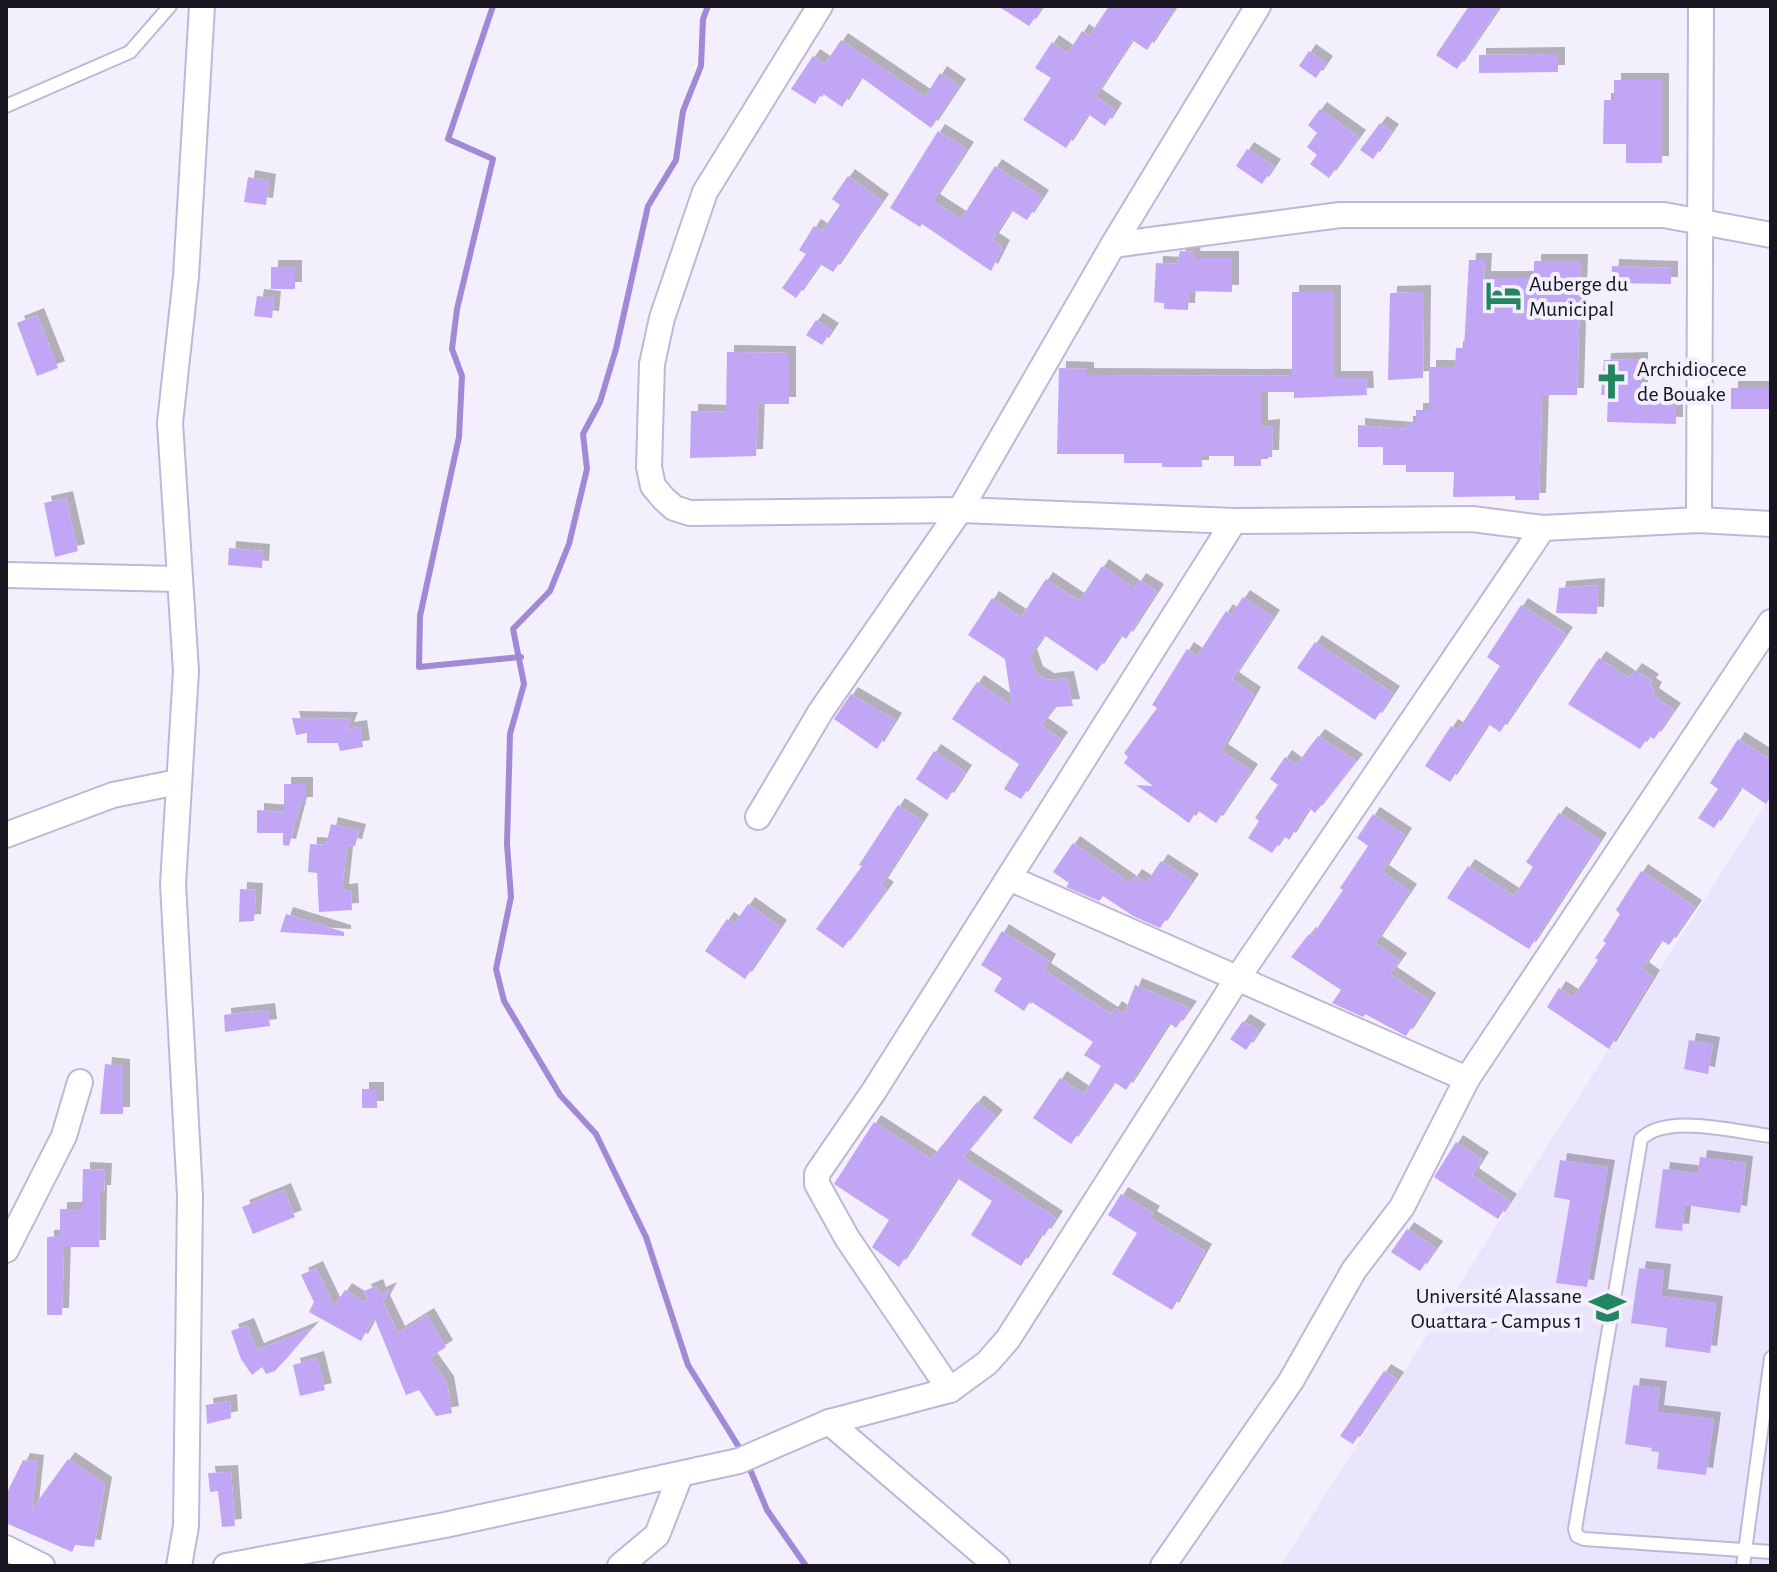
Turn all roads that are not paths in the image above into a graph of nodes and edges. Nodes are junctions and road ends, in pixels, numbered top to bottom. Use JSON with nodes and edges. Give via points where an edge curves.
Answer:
{"nodes":[{"id":1,"x":170,"y":6,"type":"edge"},
{"id":2,"x":202,"y":6,"type":"edge"},
{"id":3,"x":820,"y":6,"type":"edge"},
{"id":4,"x":1258,"y":6,"type":"edge"},
{"id":5,"x":1701,"y":6,"type":"edge"},
{"id":6,"x":6,"y":106,"type":"edge"},
{"id":7,"x":1700,"y":222,"type":"junction"},
{"id":8,"x":1771,"y":235,"type":"edge"},
{"id":9,"x":1113,"y":245,"type":"junction"},
{"id":10,"x":960,"y":510,"type":"junction"},
{"id":11,"x":1699,"y":520,"type":"junction"},
{"id":12,"x":1234,"y":521,"type":"junction"},
{"id":13,"x":1771,"y":524,"type":"edge"},
{"id":14,"x":1543,"y":528,"type":"junction"},
{"id":15,"x":6,"y":575,"type":"edge"},
{"id":16,"x":179,"y":579,"type":"junction"},
{"id":17,"x":1771,"y":622,"type":"edge"},
{"id":18,"x":178,"y":782,"type":"junction"},
{"id":19,"x":758,"y":817,"type":"dead end"},
{"id":20,"x":6,"y":835,"type":"edge"},
{"id":21,"x":1009,"y":878,"type":"junction"},
{"id":22,"x":1237,"y":979,"type":"junction"},
{"id":23,"x":1467,"y":1079,"type":"junction"},
{"id":24,"x":80,"y":1082,"type":"dead end"},
{"id":25,"x":1771,"y":1136,"type":"edge"},
{"id":26,"x":6,"y":1250,"type":"edge"},
{"id":27,"x":1771,"y":1358,"type":"edge"},
{"id":28,"x":950,"y":1390,"type":"junction"},
{"id":29,"x":829,"y":1422,"type":"junction"},
{"id":30,"x":680,"y":1476,"type":"junction"},
{"id":31,"x":6,"y":1548,"type":"edge"},
{"id":32,"x":1745,"y":1548,"type":"junction"},
{"id":33,"x":1771,"y":1552,"type":"edge"},
{"id":34,"x":42,"y":1566,"type":"edge"},
{"id":35,"x":179,"y":1566,"type":"edge"},
{"id":36,"x":226,"y":1566,"type":"edge"},
{"id":37,"x":620,"y":1566,"type":"edge"},
{"id":38,"x":997,"y":1566,"type":"edge"},
{"id":39,"x":1163,"y":1566,"type":"edge"},
{"id":40,"x":1743,"y":1566,"type":"edge"}],
"edges":[{"from":1,"to":6,"type":"lane","via":[[130,52]]},
{"from":2,"to":16,"type":"street","via":[[186,276],[170,423]]},
{"from":3,"to":10,"type":"street","via":[[705,192],[680,256],[652,364],[648,443],[653,486],[674,508],[690,513]]},
{"from":4,"to":9,"type":"street"},
{"from":5,"to":7,"type":"street"},
{"from":7,"to":8,"type":"street"},
{"from":7,"to":9,"type":"street","via":[[1664,215],[1340,215]]},
{"from":7,"to":11,"type":"street"},
{"from":9,"to":10,"type":"street"},
{"from":10,"to":12,"type":"street"},
{"from":10,"to":19,"type":"street","via":[[821,711]]},
{"from":11,"to":13,"type":"street"},
{"from":11,"to":14,"type":"street"},
{"from":12,"to":14,"type":"street","via":[[1472,519]]},
{"from":12,"to":21,"type":"street"},
{"from":14,"to":22,"type":"street"},
{"from":15,"to":16,"type":"street"},
{"from":16,"to":18,"type":"street","via":[[186,671]]},
{"from":17,"to":23,"type":"street"},
{"from":18,"to":20,"type":"street","via":[[113,795]]},
{"from":18,"to":35,"type":"street","via":[[173,884],[190,1196],[186,1526]]},
{"from":21,"to":22,"type":"street"},
{"from":21,"to":28,"type":"street","via":[[817,1174],[817,1184],[847,1238]]},
{"from":22,"to":23,"type":"street"},
{"from":22,"to":28,"type":"street","via":[[1008,1339],[987,1363]]},
{"from":23,"to":39,"type":"street","via":[[1402,1207],[1354,1270],[1291,1381]]},
{"from":24,"to":26,"type":"street","via":[[64,1136]]},
{"from":25,"to":32,"type":"lane","via":[[1669,1124],[1652,1128],[1641,1139],[1575,1529],[1584,1539]]},
{"from":27,"to":32,"type":"lane"},
{"from":28,"to":29,"type":"street"},
{"from":29,"to":30,"type":"street","via":[[749,1457]]},
{"from":29,"to":38,"type":"street"},
{"from":30,"to":36,"type":"street"},
{"from":30,"to":37,"type":"street","via":[[657,1535]]},
{"from":31,"to":34,"type":"street"},
{"from":32,"to":33,"type":"lane"},
{"from":32,"to":40,"type":"lane"}]}
